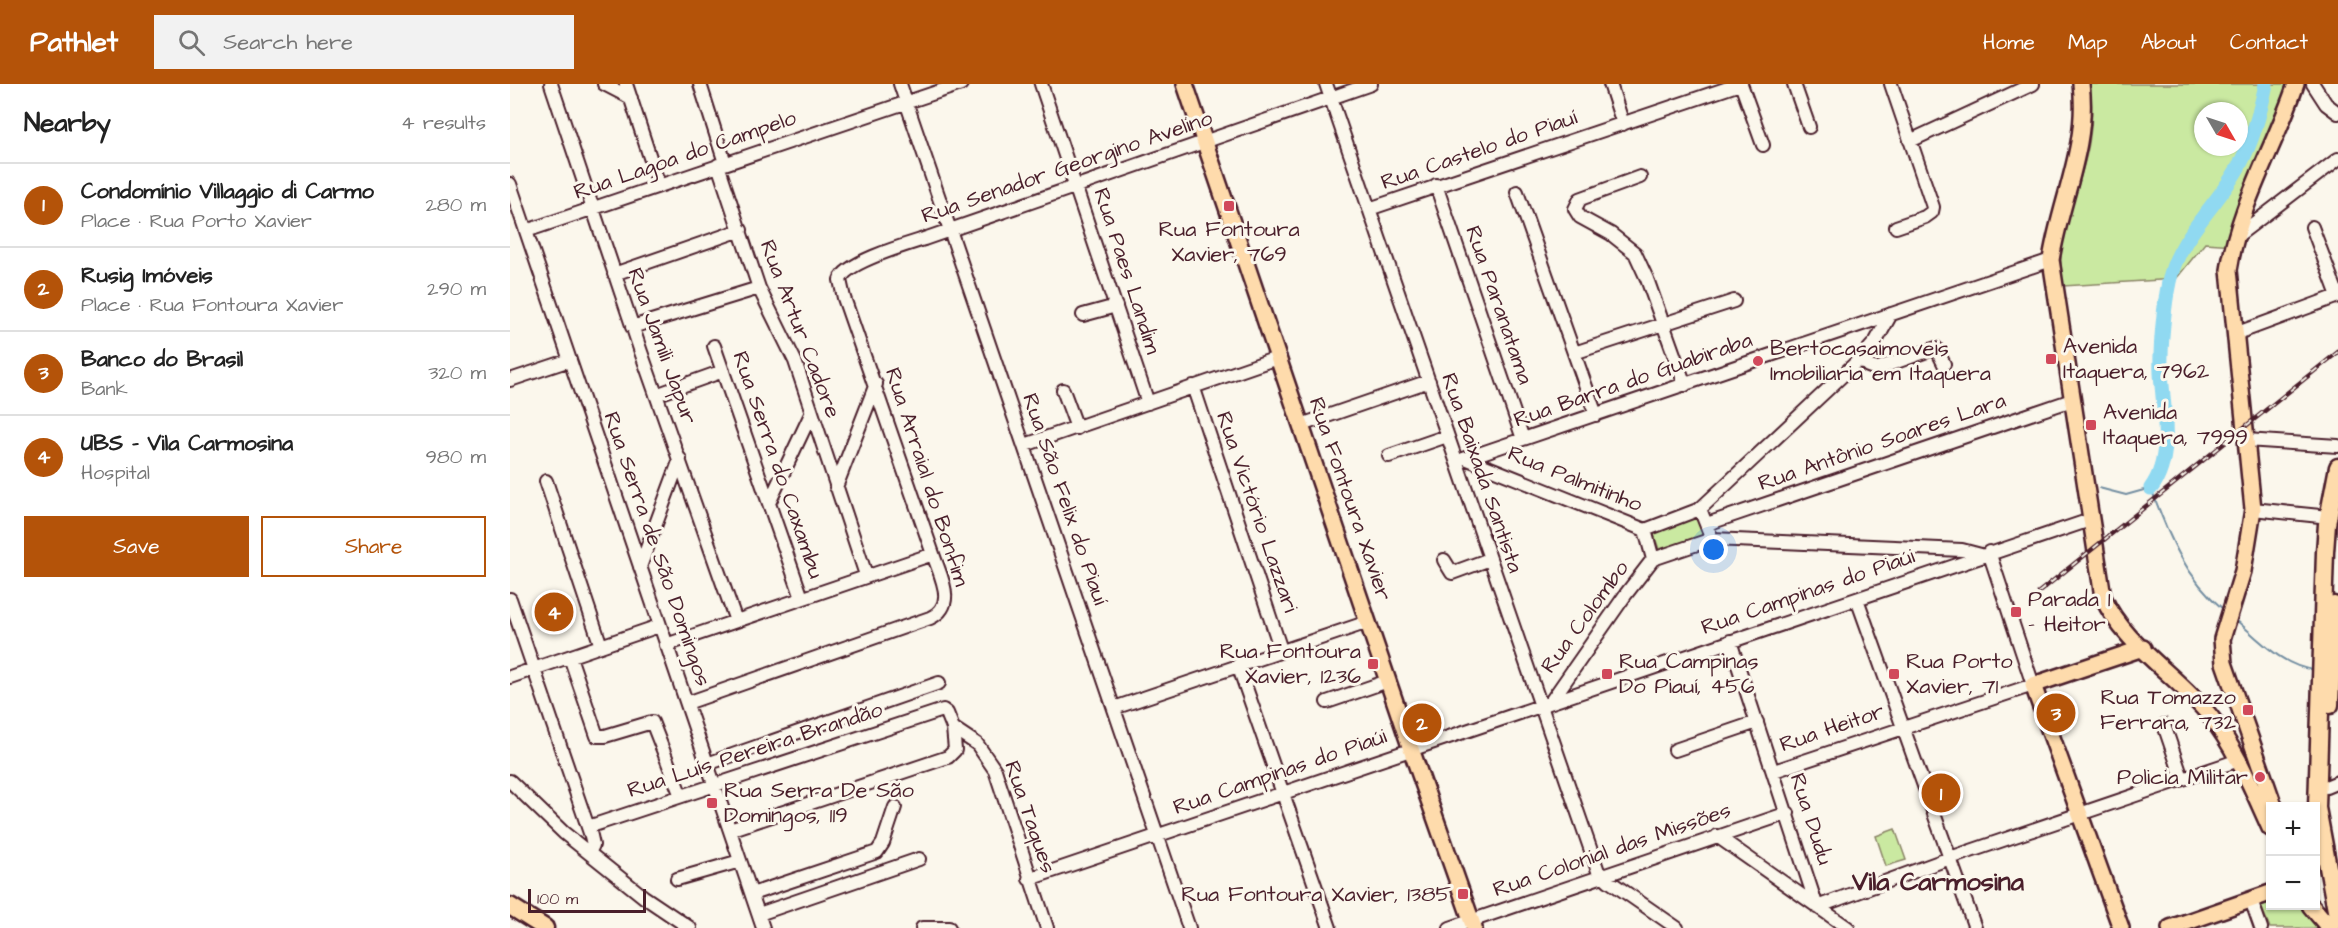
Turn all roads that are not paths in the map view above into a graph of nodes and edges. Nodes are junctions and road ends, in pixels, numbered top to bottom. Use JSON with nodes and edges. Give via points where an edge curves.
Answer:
{"nodes":[{"id":1,"x":551,"y":84,"type":"edge"},
{"id":2,"x":604,"y":84,"type":"edge"},
{"id":3,"x":626,"y":84,"type":"edge"},
{"id":4,"x":700,"y":84,"type":"edge"},
{"id":5,"x":900,"y":84,"type":"edge"},
{"id":6,"x":961,"y":84,"type":"edge"},
{"id":7,"x":1041,"y":84,"type":"edge"},
{"id":8,"x":1185,"y":84,"type":"edge"},
{"id":9,"x":1326,"y":84,"type":"edge"},
{"id":10,"x":1371,"y":84,"type":"edge"},
{"id":11,"x":1610,"y":84,"type":"edge"},
{"id":12,"x":1740,"y":84,"type":"edge"},
{"id":13,"x":1794,"y":84,"type":"edge"},
{"id":14,"x":1891,"y":84,"type":"edge"},
{"id":15,"x":2033,"y":84,"type":"edge"},
{"id":16,"x":2082,"y":84,"type":"edge"},
{"id":17,"x":2296,"y":84,"type":"edge"},
{"id":18,"x":2313,"y":84,"type":"edge"},
{"id":19,"x":631,"y":98,"type":"junction"},
{"id":20,"x":1330,"y":98,"type":"junction"},
{"id":21,"x":906,"y":103,"type":"junction"},
{"id":22,"x":2338,"y":113,"type":"edge"},
{"id":23,"x":1623,"y":124,"type":"junction"},
{"id":24,"x":1809,"y":127,"type":"dead end"},
{"id":25,"x":1205,"y":141,"type":"junction"},
{"id":26,"x":1911,"y":141,"type":"junction"},
{"id":27,"x":1763,"y":145,"type":"dead end"},
{"id":28,"x":2338,"y":159,"type":"edge"},
{"id":29,"x":722,"y":164,"type":"junction"},
{"id":30,"x":1640,"y":177,"type":"dead end"},
{"id":31,"x":510,"y":184,"type":"edge"},
{"id":32,"x":659,"y":185,"type":"junction"},
{"id":33,"x":1076,"y":185,"type":"junction"},
{"id":34,"x":1436,"y":185,"type":"junction"},
{"id":35,"x":1517,"y":192,"type":"dead end"},
{"id":36,"x":592,"y":208,"type":"junction"},
{"id":37,"x":1369,"y":209,"type":"junction"},
{"id":38,"x":1896,"y":226,"type":"dead end"},
{"id":39,"x":2312,"y":226,"type":"dead end"},
{"id":40,"x":741,"y":230,"type":"junction"},
{"id":41,"x":950,"y":230,"type":"junction"},
{"id":42,"x":526,"y":231,"type":"junction"},
{"id":43,"x":2236,"y":237,"type":"junction"},
{"id":44,"x":2051,"y":260,"type":"junction"},
{"id":45,"x":846,"y":270,"type":"joint"},
{"id":46,"x":614,"y":274,"type":"junction"},
{"id":47,"x":759,"y":288,"type":"junction"},
{"id":48,"x":2338,"y":296,"type":"edge"},
{"id":49,"x":1734,"y":301,"type":"dead end"},
{"id":50,"x":1116,"y":306,"type":"junction"},
{"id":51,"x":1892,"y":314,"type":"junction"},
{"id":52,"x":1083,"y":315,"type":"dead end"},
{"id":53,"x":1663,"y":324,"type":"junction"},
{"id":54,"x":632,"y":327,"type":"junction"},
{"id":55,"x":2235,"y":334,"type":"junction"},
{"id":56,"x":714,"y":346,"type":"dead end"},
{"id":57,"x":1575,"y":353,"type":"junction"},
{"id":58,"x":1280,"y":357,"type":"junction"},
{"id":59,"x":1861,"y":358,"type":"junction"},
{"id":60,"x":570,"y":360,"type":"junction"},
{"id":61,"x":1944,"y":364,"type":"dead end"},
{"id":62,"x":723,"y":371,"type":"junction"},
{"id":63,"x":510,"y":380,"type":"edge"},
{"id":64,"x":1429,"y":381,"type":"junction"},
{"id":65,"x":876,"y":384,"type":"junction"},
{"id":66,"x":1685,"y":385,"type":"junction"},
{"id":67,"x":1193,"y":387,"type":"junction"},
{"id":68,"x":1063,"y":390,"type":"dead end"},
{"id":69,"x":656,"y":395,"type":"junction"},
{"id":70,"x":2072,"y":400,"type":"junction"},
{"id":71,"x":1148,"y":403,"type":"junction"},
{"id":72,"x":811,"y":414,"type":"junction"},
{"id":73,"x":1596,"y":415,"type":"junction"},
{"id":74,"x":1301,"y":425,"type":"junction"},
{"id":75,"x":1077,"y":428,"type":"junction"},
{"id":76,"x":1447,"y":436,"type":"junction"},
{"id":77,"x":1523,"y":439,"type":"junction"},
{"id":78,"x":2246,"y":440,"type":"junction"},
{"id":79,"x":1025,"y":445,"type":"junction"},
{"id":80,"x":2338,"y":446,"type":"edge"},
{"id":81,"x":1389,"y":456,"type":"dead end"},
{"id":82,"x":680,"y":459,"type":"junction"},
{"id":83,"x":1461,"y":459,"type":"junction"},
{"id":84,"x":2338,"y":467,"type":"edge"},
{"id":85,"x":546,"y":481,"type":"dead end"},
{"id":86,"x":836,"y":487,"type":"junction"},
{"id":87,"x":769,"y":503,"type":"junction"},
{"id":88,"x":1700,"y":509,"type":"junction"},
{"id":89,"x":2253,"y":509,"type":"junction"},
{"id":90,"x":2320,"y":516,"type":"dead end"},
{"id":91,"x":2090,"y":520,"type":"junction"},
{"id":92,"x":2338,"y":521,"type":"edge"},
{"id":93,"x":1707,"y":524,"type":"junction"},
{"id":94,"x":1645,"y":530,"type":"junction"},
{"id":95,"x":1712,"y":539,"type":"junction"},
{"id":96,"x":1985,"y":553,"type":"junction"},
{"id":97,"x":933,"y":554,"type":"junction"},
{"id":98,"x":1490,"y":559,"type":"junction"},
{"id":99,"x":1444,"y":560,"type":"dead end"},
{"id":100,"x":1653,"y":560,"type":"junction"},
{"id":101,"x":640,"y":567,"type":"junction"},
{"id":102,"x":866,"y":575,"type":"junction"},
{"id":103,"x":802,"y":598,"type":"junction"},
{"id":104,"x":510,"y":599,"type":"edge"},
{"id":105,"x":1857,"y":599,"type":"junction"},
{"id":106,"x":736,"y":621,"type":"junction"},
{"id":107,"x":1368,"y":622,"type":"junction"},
{"id":108,"x":659,"y":626,"type":"junction"},
{"id":109,"x":2128,"y":635,"type":"junction"},
{"id":110,"x":1730,"y":641,"type":"junction"},
{"id":111,"x":666,"y":645,"type":"junction"},
{"id":112,"x":601,"y":646,"type":"junction"},
{"id":113,"x":2143,"y":648,"type":"junction"},
{"id":114,"x":1281,"y":650,"type":"junction"},
{"id":115,"x":2124,"y":655,"type":"junction"},
{"id":116,"x":570,"y":657,"type":"junction"},
{"id":117,"x":1238,"y":665,"type":"junction"},
{"id":118,"x":534,"y":669,"type":"junction"},
{"id":119,"x":2326,"y":672,"type":"junction"},
{"id":120,"x":510,"y":677,"type":"edge"},
{"id":121,"x":1388,"y":681,"type":"junction"},
{"id":122,"x":939,"y":683,"type":"dead end"},
{"id":123,"x":2033,"y":685,"type":"junction"},
{"id":124,"x":1552,"y":700,"type":"junction"},
{"id":125,"x":1326,"y":702,"type":"dead end"},
{"id":126,"x":687,"y":703,"type":"junction"},
{"id":127,"x":1540,"y":705,"type":"junction"},
{"id":128,"x":1114,"y":708,"type":"junction"},
{"id":129,"x":935,"y":712,"type":"joint"},
{"id":130,"x":1757,"y":722,"type":"junction"},
{"id":131,"x":2163,"y":725,"type":"dead end"},
{"id":132,"x":1905,"y":727,"type":"junction"},
{"id":133,"x":953,"y":728,"type":"junction"},
{"id":134,"x":1411,"y":749,"type":"junction"},
{"id":135,"x":1675,"y":750,"type":"dead end"},
{"id":136,"x":2236,"y":761,"type":"junction"},
{"id":137,"x":707,"y":764,"type":"junction"},
{"id":138,"x":1774,"y":771,"type":"junction"},
{"id":139,"x":2182,"y":778,"type":"junction"},
{"id":140,"x":510,"y":781,"type":"edge"},
{"id":141,"x":2332,"y":784,"type":"edge"},
{"id":142,"x":714,"y":785,"type":"junction"},
{"id":143,"x":1283,"y":793,"type":"junction"},
{"id":144,"x":681,"y":796,"type":"junction"},
{"id":145,"x":2272,"y":802,"type":"edge"},
{"id":146,"x":895,"y":807,"type":"dead end"},
{"id":147,"x":1788,"y":813,"type":"junction"},
{"id":148,"x":2080,"y":813,"type":"junction"},
{"id":149,"x":2266,"y":818,"type":"edge"},
{"id":150,"x":588,"y":827,"type":"junction"},
{"id":151,"x":730,"y":830,"type":"junction"},
{"id":152,"x":1717,"y":836,"type":"junction"},
{"id":153,"x":1156,"y":837,"type":"junction"},
{"id":154,"x":589,"y":853,"type":"junction"},
{"id":155,"x":1950,"y":858,"type":"junction"},
{"id":156,"x":919,"y":859,"type":"dead end"},
{"id":157,"x":740,"y":861,"type":"junction"},
{"id":158,"x":1601,"y":875,"type":"junction"},
{"id":159,"x":2338,"y":876,"type":"edge"},
{"id":160,"x":677,"y":879,"type":"dead end"},
{"id":161,"x":1029,"y":879,"type":"junction"},
{"id":162,"x":752,"y":894,"type":"junction"},
{"id":163,"x":2266,"y":894,"type":"edge"},
{"id":164,"x":2251,"y":900,"type":"junction"},
{"id":165,"x":510,"y":906,"type":"edge"},
{"id":166,"x":1817,"y":907,"type":"junction"},
{"id":167,"x":2320,"y":908,"type":"edge"},
{"id":168,"x":2314,"y":910,"type":"edge"},
{"id":169,"x":2337,"y":912,"type":"edge"},
{"id":170,"x":759,"y":914,"type":"junction"},
{"id":171,"x":1473,"y":924,"type":"edge"},
{"id":172,"x":545,"y":928,"type":"edge"},
{"id":173,"x":690,"y":928,"type":"edge"},
{"id":174,"x":763,"y":928,"type":"edge"},
{"id":175,"x":922,"y":928,"type":"edge"},
{"id":176,"x":949,"y":928,"type":"edge"},
{"id":177,"x":1047,"y":928,"type":"edge"},
{"id":178,"x":1189,"y":928,"type":"edge"},
{"id":179,"x":1330,"y":928,"type":"edge"},
{"id":180,"x":1450,"y":928,"type":"edge"},
{"id":181,"x":1677,"y":928,"type":"edge"},
{"id":182,"x":1848,"y":928,"type":"edge"},
{"id":183,"x":1975,"y":928,"type":"edge"},
{"id":184,"x":2121,"y":928,"type":"edge"},
{"id":185,"x":2170,"y":928,"type":"edge"},
{"id":186,"x":2261,"y":928,"type":"edge"},
{"id":187,"x":2330,"y":928,"type":"edge"}],
"edges":[{"from":1,"to":36,"type":"street","name":"Rua Jamili Japur"},
{"from":2,"to":19,"type":"street"},
{"from":3,"to":19,"type":"street"},
{"from":4,"to":29,"type":"street","name":"Rua Artur Cadore"},
{"from":5,"to":21,"type":"street","name":"Rua São Felix do Piauí"},
{"from":6,"to":21,"type":"street","name":"Rua Lagoa do Campelo"},
{"from":7,"to":33,"type":"street","name":"Rua Paes Landim"},
{"from":8,"to":25,"type":"main road","name":"Rua Fontoura Xavier"},
{"from":9,"to":20,"type":"street","name":"Rua Baixada Santista"},
{"from":10,"to":20,"type":"street","name":"Rua Senador Georgino Avelino"},
{"from":11,"to":23,"type":"street"},
{"from":12,"to":23,"type":"street","name":"Rua Castelo do Piauí"},
{"from":12,"to":27,"type":"street"},
{"from":13,"to":24,"type":"street"},
{"from":14,"to":26,"type":"street"},
{"from":15,"to":26,"type":"street"},
{"from":16,"to":44,"type":"main road","via":[[2083,120],[2077,157]]},
{"from":17,"to":43,"type":"main road","via":[[2258,170]]},
{"from":18,"to":22,"type":"street","via":[[2326,104]]},
{"from":19,"to":32,"type":"street"},
{"from":20,"to":25,"type":"street","name":"Rua Senador Georgino Avelino"},
{"from":20,"to":37,"type":"street","name":"Rua Baixada Santista"},
{"from":21,"to":29,"type":"street","name":"Rua Lagoa do Campelo"},
{"from":21,"to":41,"type":"street","name":"Rua São Felix do Piauí"},
{"from":23,"to":34,"type":"street","name":"Rua Castelo do Piauí"},
{"from":25,"to":33,"type":"street","name":"Rua Senador Georgino Avelino"},
{"from":25,"to":58,"type":"main road","name":"Rua Fontoura Xavier"},
{"from":26,"to":38,"type":"street","via":[[1932,212]]},
{"from":28,"to":43,"type":"street"},
{"from":29,"to":32,"type":"street","name":"Rua Lagoa do Campelo"},
{"from":29,"to":40,"type":"street","name":"Rua Artur Cadore"},
{"from":30,"to":53,"type":"street","via":[[1580,199],[1575,209],[1580,218],[1611,234],[1635,253]]},
{"from":31,"to":42,"type":"street","name":"Rua Serra de São Domingos"},
{"from":32,"to":36,"type":"street","name":"Rua Lagoa do Campelo"},
{"from":33,"to":41,"type":"street","name":"Rua Senador Georgino Avelino"},
{"from":33,"to":50,"type":"street","name":"Rua Paes Landim"},
{"from":34,"to":37,"type":"street","name":"Rua Castelo do Piauí"},
{"from":34,"to":77,"type":"street","name":"Rua Paranatama"},
{"from":35,"to":57,"type":"street"},
{"from":36,"to":42,"type":"street","name":"Rua Lagoa do Campelo"},
{"from":36,"to":46,"type":"street","name":"Rua Jamili Japur"},
{"from":37,"to":64,"type":"street","name":"Rua Baixada Santista"},
{"from":39,"to":48,"type":"street"},
{"from":40,"to":46,"type":"street"},
{"from":40,"to":47,"type":"street","name":"Rua Artur Cadore"},
{"from":41,"to":45,"type":"street","name":"Rua Senador Georgino Avelino"},
{"from":41,"to":79,"type":"street","name":"Rua São Felix do Piauí"},
{"from":42,"to":60,"type":"street","name":"Rua Serra de São Domingos"},
{"from":43,"to":55,"type":"main road","via":[[2229,270]]},
{"from":44,"to":51,"type":"street","name":"Rua Barra do Guabiraba"},
{"from":44,"to":70,"type":"main road"},
{"from":45,"to":65,"type":"street","name":"Rua Arraial do Bonfim","via":[[840,280],[841,288]]},
{"from":46,"to":54,"type":"street","name":"Rua Jamili Japur"},
{"from":47,"to":54,"type":"street"},
{"from":47,"to":72,"type":"street","name":"Rua Artur Cadore","via":[[787,340]]},
{"from":48,"to":55,"type":"street"},
{"from":49,"to":53,"type":"street"},
{"from":50,"to":52,"type":"street"},
{"from":50,"to":71,"type":"street","name":"Rua Paes Landim"},
{"from":51,"to":59,"type":"street"},
{"from":51,"to":66,"type":"street","name":"Rua Barra do Guabiraba"},
{"from":53,"to":57,"type":"street"},
{"from":53,"to":66,"type":"street"},
{"from":54,"to":69,"type":"street","name":"Rua Jamili Japur"},
{"from":55,"to":78,"type":"main road"},
{"from":56,"to":62,"type":"street","name":"Rua Serra do Caxambu"},
{"from":57,"to":73,"type":"street"},
{"from":58,"to":67,"type":"street"},
{"from":58,"to":74,"type":"main road","name":"Rua Fontoura Xavier"},
{"from":59,"to":61,"type":"street","via":[[1876,369],[1936,348]]},
{"from":59,"to":88,"type":"street"},
{"from":60,"to":63,"type":"street"},
{"from":60,"to":101,"type":"street","name":"Rua Serra de São Domingos"},
{"from":62,"to":69,"type":"street"},
{"from":62,"to":87,"type":"street","name":"Rua Serra do Caxambu"},
{"from":64,"to":74,"type":"street"},
{"from":64,"to":76,"type":"street","name":"Rua Baixada Santista"},
{"from":65,"to":86,"type":"street"},
{"from":65,"to":97,"type":"street","name":"Rua Arraial do Bonfim"},
{"from":66,"to":73,"type":"street","name":"Rua Barra do Guabiraba"},
{"from":67,"to":71,"type":"street"},
{"from":67,"to":114,"type":"street","name":"Rua Victório Lazzari"},
{"from":68,"to":75,"type":"street"},
{"from":69,"to":82,"type":"street","name":"Rua Jamili Japur"},
{"from":70,"to":91,"type":"main road"},
{"from":70,"to":93,"type":"street","name":"Rua Antônio Soares Lara"},
{"from":71,"to":75,"type":"street"},
{"from":72,"to":86,"type":"street","name":"Rua Artur Cadore"},
{"from":72,"to":87,"type":"street"},
{"from":73,"to":77,"type":"street","name":"Rua Barra do Guabiraba"},
{"from":74,"to":107,"type":"main road","name":"Rua Fontoura Xavier"},
{"from":75,"to":79,"type":"street"},
{"from":76,"to":81,"type":"street"},
{"from":76,"to":83,"type":"street","name":"Rua Baixada Santista"},
{"from":77,"to":83,"type":"street","name":"Rua Barra do Guabiraba"},
{"from":78,"to":80,"type":"street"},
{"from":78,"to":89,"type":"main road"},
{"from":79,"to":128,"type":"street","name":"Rua São Felix do Piauí"},
{"from":82,"to":101,"type":"street"},
{"from":82,"to":106,"type":"street","name":"Rua Jamili Japur"},
{"from":83,"to":94,"type":"street","name":"Rua Palmitinho"},
{"from":83,"to":98,"type":"street","name":"Rua Baixada Santista"},
{"from":84,"to":119,"type":"highway","via":[[2327,524]]},
{"from":85,"to":112,"type":"street"},
{"from":86,"to":102,"type":"street","name":"Rua Artur Cadore"},
{"from":87,"to":103,"type":"street","name":"Rua Serra do Caxambu"},
{"from":88,"to":93,"type":"street"},
{"from":88,"to":94,"type":"street"},
{"from":89,"to":90,"type":"street"},
{"from":89,"to":145,"type":"main road","via":[[2249,544],[2222,639],[2224,663]]},
{"from":91,"to":96,"type":"street","name":"Rua Campinas do Piaúi"},
{"from":91,"to":109,"type":"main road","via":[[2103,597]]},
{"from":92,"to":119,"type":"highway"},
{"from":93,"to":95,"type":"street"},
{"from":94,"to":100,"type":"street"},
{"from":95,"to":96,"type":"street"},
{"from":95,"to":100,"type":"street"},
{"from":96,"to":105,"type":"street","name":"Rua Campinas do Piaúi"},
{"from":96,"to":123,"type":"street"},
{"from":97,"to":102,"type":"street"},
{"from":97,"to":126,"type":"street","name":"Rua Arraial do Bonfim","via":[[946,596],[938,614]]},
{"from":98,"to":99,"type":"street","via":[[1452,573]]},
{"from":98,"to":127,"type":"street","name":"Rua Baixada Santista"},
{"from":100,"to":124,"type":"street","name":"Rua Colombo"},
{"from":101,"to":108,"type":"street","name":"Rua Serra de São Domingos"},
{"from":102,"to":103,"type":"street"},
{"from":103,"to":106,"type":"street"},
{"from":104,"to":118,"type":"street"},
{"from":105,"to":110,"type":"street","name":"Rua Campinas do Piaúi"},
{"from":105,"to":132,"type":"street"},
{"from":106,"to":111,"type":"street"},
{"from":107,"to":114,"type":"street"},
{"from":107,"to":121,"type":"main road","name":"Rua Fontoura Xavier"},
{"from":108,"to":111,"type":"street","name":"Rua Serra de São Domingos"},
{"from":108,"to":112,"type":"street"},
{"from":109,"to":113,"type":"main road"},
{"from":109,"to":115,"type":"main road"},
{"from":110,"to":124,"type":"street","name":"Rua Campinas do Piaúi"},
{"from":110,"to":130,"type":"street","name":"Rua Dudu"},
{"from":111,"to":126,"type":"street","name":"Rua Serra de São Domingos"},
{"from":112,"to":116,"type":"street"},
{"from":113,"to":115,"type":"main road","name":"Rua Heitor"},
{"from":113,"to":136,"type":"main road","via":[[2210,716]]},
{"from":114,"to":117,"type":"street"},
{"from":115,"to":123,"type":"main road","name":"Rua Heitor"},
{"from":116,"to":118,"type":"street"},
{"from":116,"to":144,"type":"street","via":[[597,736],[654,724]]},
{"from":117,"to":128,"type":"street"},
{"from":117,"to":143,"type":"street"},
{"from":118,"to":120,"type":"street"},
{"from":118,"to":150,"type":"street"},
{"from":119,"to":141,"type":"highway"},
{"from":119,"to":169,"type":"highway","via":[[2317,808]]},
{"from":121,"to":125,"type":"street"},
{"from":121,"to":134,"type":"main road","name":"Rua Fontoura Xavier"},
{"from":122,"to":137,"type":"street"},
{"from":123,"to":132,"type":"street","name":"Rua Heitor"},
{"from":123,"to":148,"type":"main road"},
{"from":124,"to":127,"type":"street","name":"Rua Campinas do Piaúi"},
{"from":126,"to":137,"type":"street","name":"Rua Serra de São Domingos"},
{"from":127,"to":134,"type":"street","name":"Rua Campinas do Piaúi"},
{"from":127,"to":158,"type":"street","name":"Rua Baixada Santista"},
{"from":128,"to":153,"type":"street","name":"Rua São Felix do Piauí"},
{"from":129,"to":133,"type":"street","name":"Rua Taques","via":[[947,712]]},
{"from":129,"to":142,"type":"street","name":"Rua Luís Pereira Brandão"},
{"from":130,"to":135,"type":"street"},
{"from":130,"to":138,"type":"street","name":"Rua Dudu"},
{"from":131,"to":139,"type":"street"},
{"from":132,"to":138,"type":"street","name":"Rua Heitor"},
{"from":132,"to":155,"type":"street"},
{"from":133,"to":151,"type":"street","via":[[955,750],[948,757]]},
{"from":133,"to":161,"type":"street","name":"Rua Taques","via":[[977,744],[995,770]]},
{"from":134,"to":143,"type":"street","name":"Rua Campinas do Piaúi"},
{"from":134,"to":171,"type":"main road","name":"Rua Fontoura Xavier"},
{"from":136,"to":139,"type":"street"},
{"from":136,"to":149,"type":"main road"},
{"from":137,"to":142,"type":"street","name":"Rua Serra de São Domingos"},
{"from":138,"to":147,"type":"street","name":"Rua Dudu"},
{"from":139,"to":148,"type":"street"},
{"from":140,"to":154,"type":"street"},
{"from":141,"to":159,"type":"highway","via":[[2331,844]]},
{"from":142,"to":144,"type":"street","name":"Rua Luís Pereira Brandão"},
{"from":142,"to":151,"type":"street","name":"Rua Serra de São Domingos"},
{"from":143,"to":153,"type":"street","name":"Rua Campinas do Piaúi"},
{"from":143,"to":179,"type":"street"},
{"from":144,"to":150,"type":"street","name":"Rua Luís Pereira Brandão"},
{"from":146,"to":162,"type":"street","via":[[877,852]]},
{"from":147,"to":152,"type":"street","name":"Rua Colonial das Missões"},
{"from":147,"to":166,"type":"street","name":"Rua Dudu"},
{"from":148,"to":155,"type":"street"},
{"from":148,"to":184,"type":"main road"},
{"from":150,"to":154,"type":"street","via":[[593,845]]},
{"from":151,"to":157,"type":"street","name":"Rua Serra de São Domingos"},
{"from":152,"to":158,"type":"street","name":"Rua Colonial das Missões"},
{"from":152,"to":166,"type":"street"},
{"from":153,"to":161,"type":"street","name":"Rua Campinas do Piaúi"},
{"from":153,"to":178,"type":"street","name":"Rua São Felix do Piauí"},
{"from":154,"to":173,"type":"street","via":[[663,912]]},
{"from":155,"to":166,"type":"street"},
{"from":155,"to":183,"type":"street"},
{"from":156,"to":170,"type":"street"},
{"from":157,"to":160,"type":"street"},
{"from":157,"to":162,"type":"street","name":"Rua Serra de São Domingos"},
{"from":158,"to":171,"type":"street","name":"Rua Colonial das Missões"},
{"from":158,"to":181,"type":"street"},
{"from":161,"to":177,"type":"street","name":"Rua Taques"},
{"from":162,"to":170,"type":"street","name":"Rua Serra de São Domingos"},
{"from":163,"to":164,"type":"main road"},
{"from":164,"to":185,"type":"main road"},
{"from":164,"to":186,"type":"street"},
{"from":165,"to":172,"type":"highway"},
{"from":166,"to":182,"type":"street"},
{"from":167,"to":169,"type":"main road"},
{"from":168,"to":187,"type":"highway"},
{"from":170,"to":174,"type":"street","name":"Rua Serra de São Domingos"},
{"from":171,"to":180,"type":"street","name":"Rua Colonial das Missões"},
{"from":175,"to":176,"type":"street"}]}
